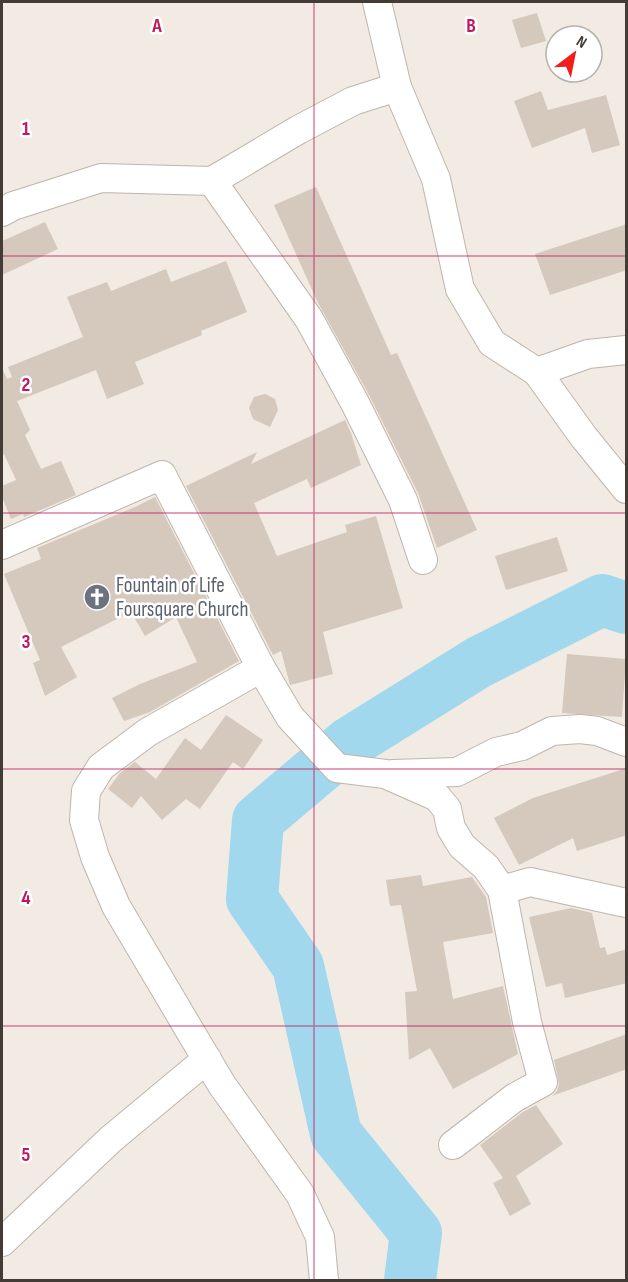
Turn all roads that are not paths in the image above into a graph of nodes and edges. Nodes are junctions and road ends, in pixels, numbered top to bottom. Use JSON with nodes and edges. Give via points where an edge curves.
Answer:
{"nodes":[{"id":1,"x":376,"y":2,"type":"edge"},
{"id":2,"x":397,"y":87,"type":"junction"},
{"id":3,"x":212,"y":181,"type":"junction"},
{"id":4,"x":2,"y":212,"type":"edge"},
{"id":5,"x":627,"y":350,"type":"edge"},
{"id":6,"x":537,"y":372,"type":"junction"},
{"id":7,"x":627,"y":489,"type":"edge"},
{"id":8,"x":2,"y":545,"type":"edge"},
{"id":9,"x":423,"y":560,"type":"dead end"},
{"id":10,"x":261,"y":668,"type":"junction"},
{"id":11,"x":627,"y":742,"type":"edge"},
{"id":12,"x":385,"y":774,"type":"junction"},
{"id":13,"x":502,"y":890,"type":"junction"},
{"id":14,"x":627,"y":903,"type":"edge"},
{"id":15,"x":207,"y":1059,"type":"junction"},
{"id":16,"x":453,"y":1145,"type":"dead end"},
{"id":17,"x":2,"y":1242,"type":"edge"},
{"id":18,"x":324,"y":1281,"type":"edge"}],
"edges":[{"from":1,"to":2,"type":"street"},
{"from":2,"to":3,"type":"street","via":[[353,101]]},
{"from":2,"to":6,"type":"street","via":[[436,178],[460,290],[492,343]]},
{"from":3,"to":4,"type":"street","via":[[101,178]]},
{"from":3,"to":9,"type":"street","via":[[314,328],[403,500]]},
{"from":5,"to":6,"type":"street","via":[[588,354]]},
{"from":6,"to":7,"type":"street"},
{"from":8,"to":10,"type":"street","via":[[162,475]]},
{"from":10,"to":12,"type":"street","via":[[290,717],[337,768]]},
{"from":10,"to":15,"type":"street","via":[[148,732],[101,767],[86,791],[84,820],[116,906]]},
{"from":11,"to":12,"type":"street","via":[[597,731],[552,731],[457,772]]},
{"from":12,"to":13,"type":"street","via":[[437,797],[447,809],[451,828],[462,846],[486,867]]},
{"from":13,"to":14,"type":"street","via":[[530,882]]},
{"from":13,"to":16,"type":"street","via":[[527,1022],[543,1082],[514,1098]]},
{"from":15,"to":17,"type":"street","via":[[111,1139]]},
{"from":15,"to":18,"type":"street","via":[[300,1194],[320,1237]]}]}
